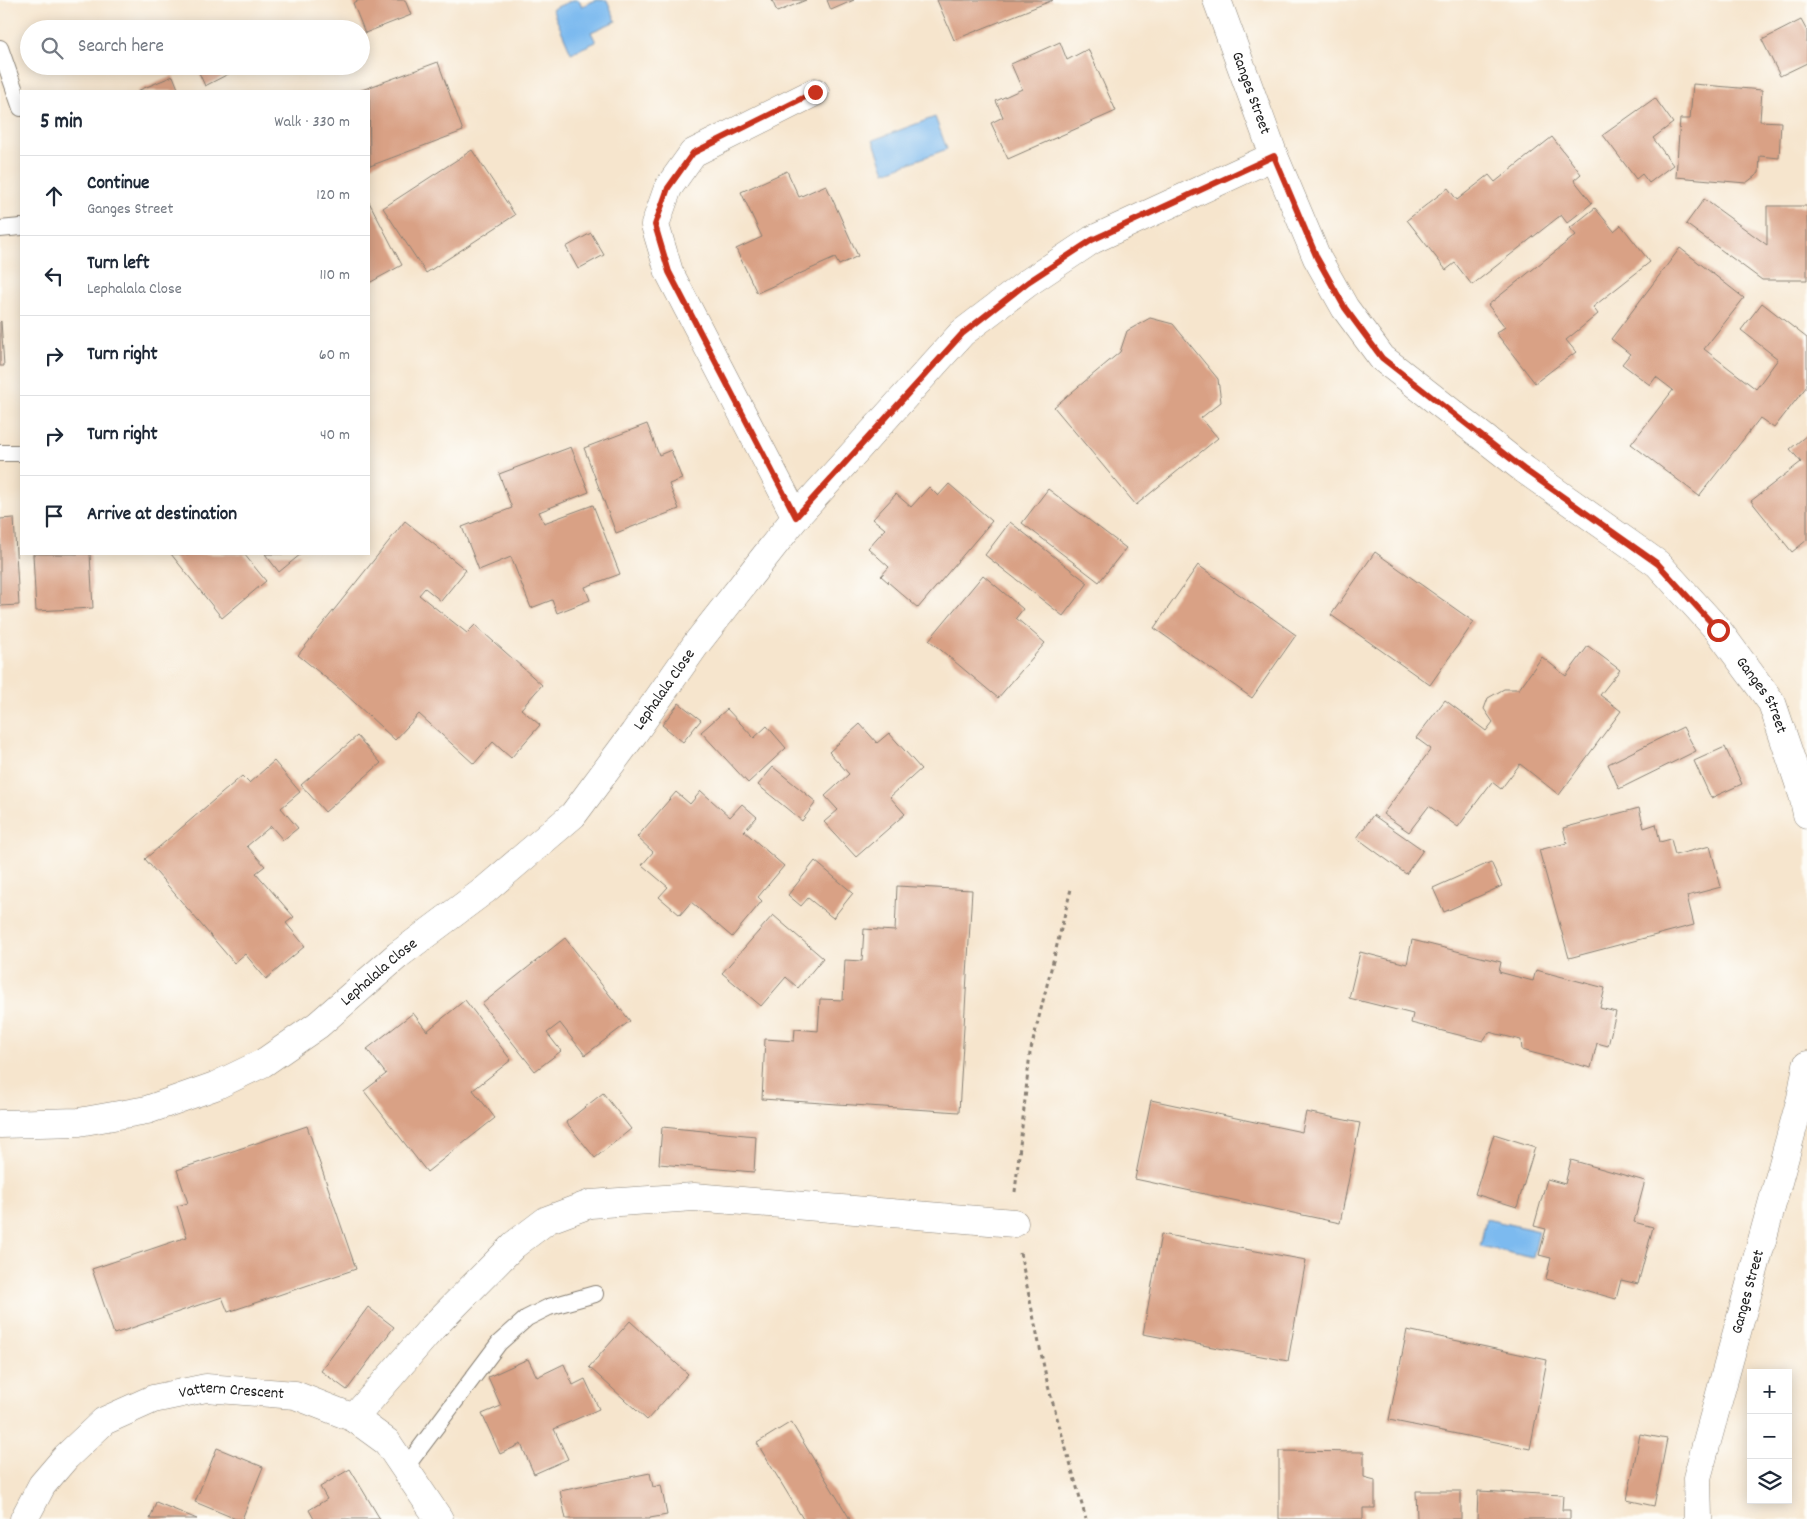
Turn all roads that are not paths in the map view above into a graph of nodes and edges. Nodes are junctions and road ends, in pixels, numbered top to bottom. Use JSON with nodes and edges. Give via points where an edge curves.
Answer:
{"nodes":[{"id":1,"x":1217,"y":0,"type":"edge"},
{"id":2,"x":0,"y":48,"type":"edge"},
{"id":3,"x":815,"y":92,"type":"dead end"},
{"id":4,"x":20,"y":105,"type":"edge"},
{"id":5,"x":1274,"y":156,"type":"junction"},
{"id":6,"x":20,"y":227,"type":"edge"},
{"id":7,"x":0,"y":229,"type":"edge"},
{"id":8,"x":0,"y":453,"type":"edge"},
{"id":9,"x":20,"y":453,"type":"edge"},
{"id":10,"x":796,"y":517,"type":"junction"},
{"id":11,"x":1807,"y":814,"type":"edge"},
{"id":12,"x":1807,"y":1065,"type":"edge"},
{"id":13,"x":0,"y":1124,"type":"edge"},
{"id":14,"x":1014,"y":1223,"type":"dead end"},
{"id":15,"x":595,"y":1294,"type":"dead end"},
{"id":16,"x":354,"y":1418,"type":"junction"},
{"id":17,"x":405,"y":1468,"type":"junction"},
{"id":18,"x":24,"y":1519,"type":"edge"},
{"id":19,"x":440,"y":1519,"type":"edge"},
{"id":20,"x":1698,"y":1519,"type":"edge"}],
"edges":[{"from":1,"to":5,"type":"street","name":"Ganges Street"},
{"from":2,"to":4,"type":"lane"},
{"from":3,"to":10,"type":"street","via":[[693,153],[668,188],[655,225],[669,272]]},
{"from":5,"to":10,"type":"street","name":"Lephalala Close","via":[[1092,240],[1028,282],[962,334]]},
{"from":5,"to":11,"type":"street","name":"Ganges Street","via":[[1317,258],[1345,308],[1382,358],[1525,470],[1658,564],[1718,630],[1772,703]]},
{"from":6,"to":7,"type":"lane"},
{"from":8,"to":9,"type":"lane"},
{"from":10,"to":13,"type":"street","name":"Lephalala Close","via":[[698,643],[573,815],[486,890],[398,955],[318,1025],[263,1064],[215,1086],[146,1110],[79,1122]]},
{"from":12,"to":20,"type":"street","name":"Ganges Street","via":[[1799,1108],[1697,1478]]},
{"from":14,"to":16,"type":"street","via":[[694,1197],[590,1204],[547,1220],[514,1245],[432,1328]]},
{"from":15,"to":17,"type":"lane","via":[[527,1318],[499,1343]]},
{"from":16,"to":17,"type":"street","name":"Vattern Crescent","via":[[387,1442]]},
{"from":16,"to":18,"type":"street","name":"Vattern Crescent","via":[[295,1396],[206,1388],[153,1399],[104,1421],[42,1485]]},
{"from":17,"to":19,"type":"street","name":"Vattern Crescent"}]}
